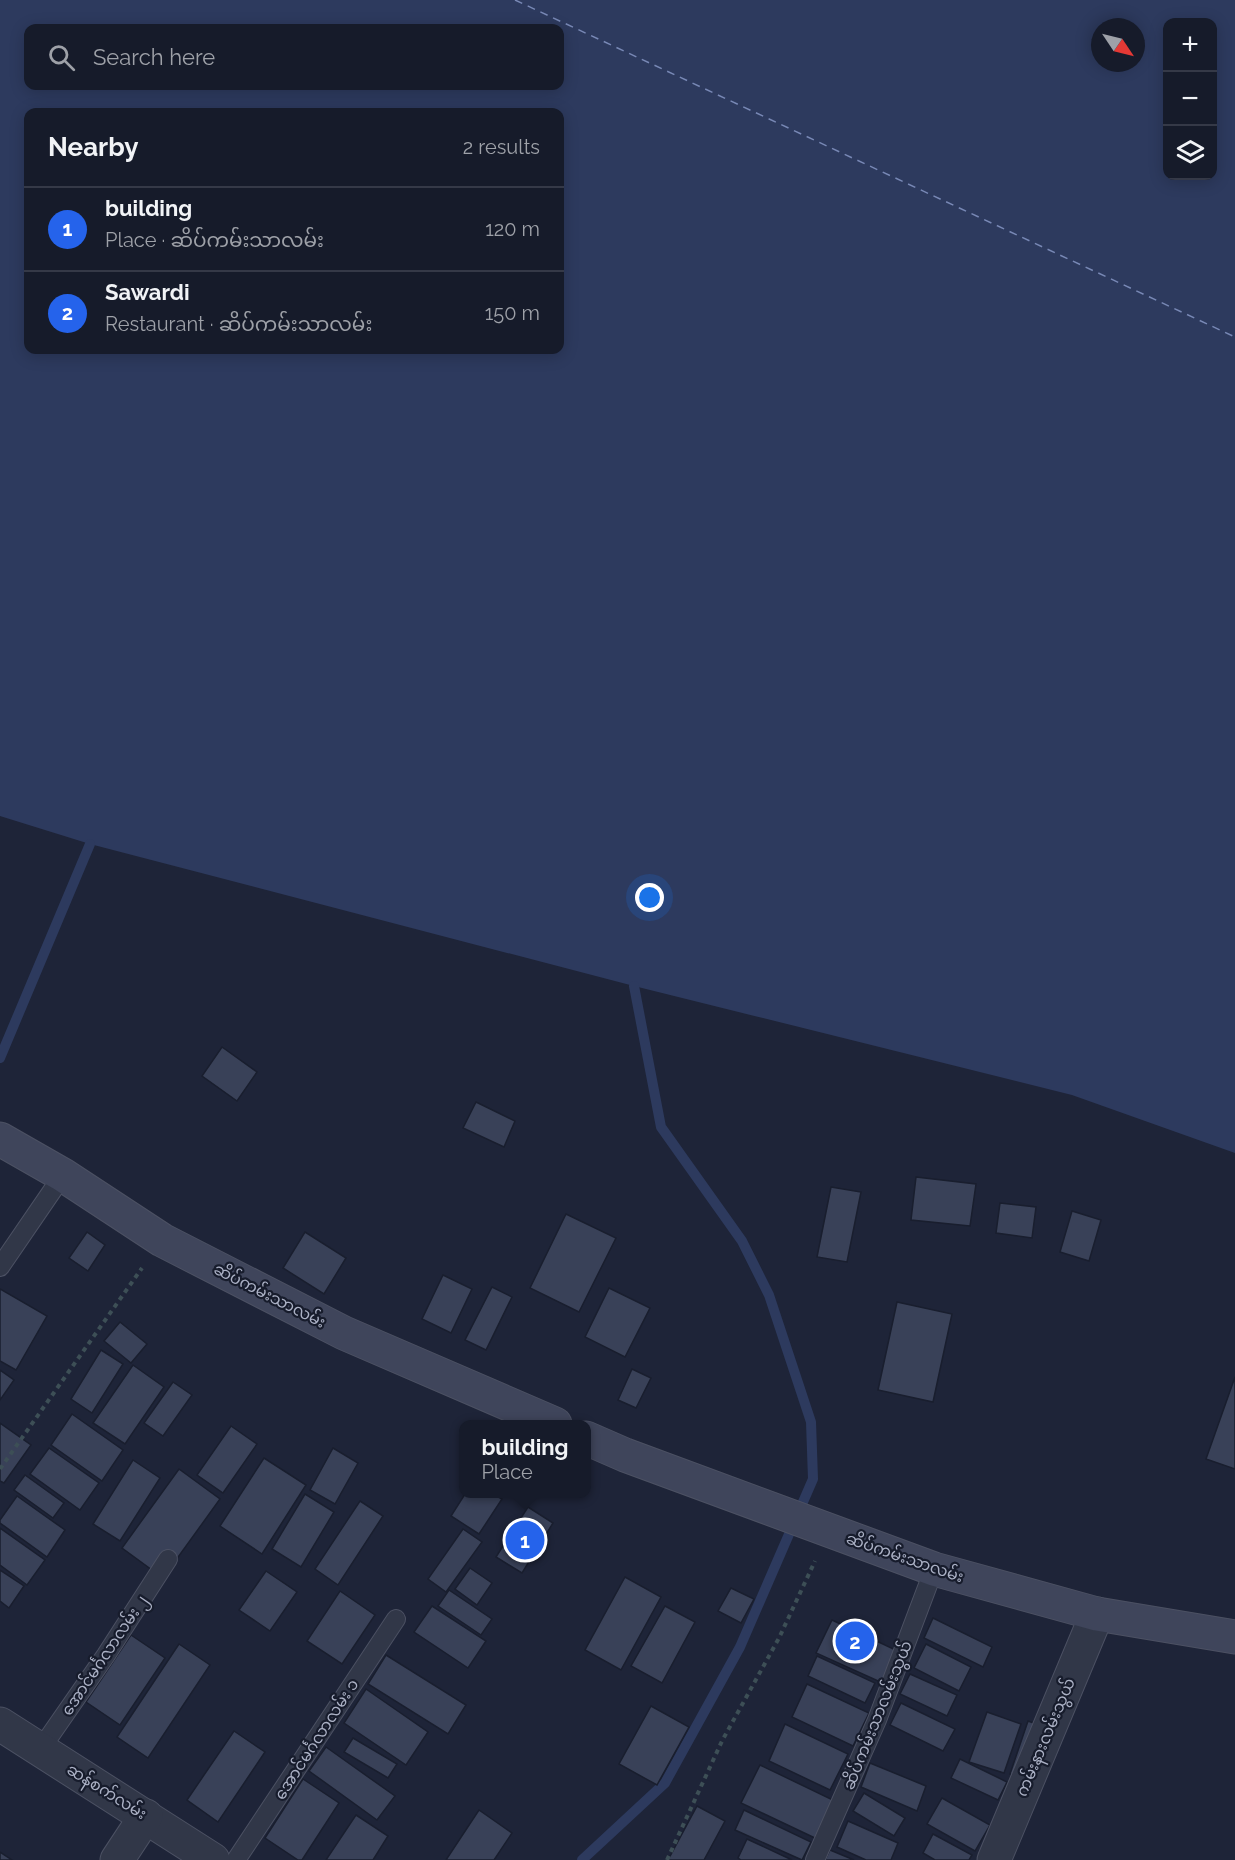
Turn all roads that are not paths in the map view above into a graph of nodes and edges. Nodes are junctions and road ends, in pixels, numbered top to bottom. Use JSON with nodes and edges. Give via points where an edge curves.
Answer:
{"nodes":[{"id":1,"x":0,"y":1139,"type":"edge"},
{"id":2,"x":63,"y":1175,"type":"junction"},
{"id":3,"x":0,"y":1267,"type":"edge"},
{"id":4,"x":544,"y":1420,"type":"edge"},
{"id":5,"x":591,"y":1440,"type":"edge"},
{"id":6,"x":168,"y":1559,"type":"dead end"},
{"id":7,"x":934,"y":1569,"type":"junction"},
{"id":8,"x":1097,"y":1614,"type":"junction"},
{"id":9,"x":396,"y":1619,"type":"dead end"},
{"id":10,"x":1235,"y":1637,"type":"edge"},
{"id":11,"x":0,"y":1724,"type":"edge"},
{"id":12,"x":40,"y":1749,"type":"junction"},
{"id":13,"x":146,"y":1816,"type":"junction"},
{"id":14,"x":117,"y":1860,"type":"edge"},
{"id":15,"x":213,"y":1860,"type":"edge"},
{"id":16,"x":236,"y":1860,"type":"edge"},
{"id":17,"x":815,"y":1860,"type":"edge"},
{"id":18,"x":994,"y":1860,"type":"edge"}],
"edges":[{"from":1,"to":2,"type":"street","name":"ဆိပ်ကမ်းသာလမ်း"},
{"from":2,"to":3,"type":"lane"},
{"from":2,"to":4,"type":"street","name":"ဆိပ်ကမ်းသာလမ်း","via":[[162,1240],[344,1333]]},
{"from":5,"to":7,"type":"street","name":"ဆိပ်ကမ်းသာလမ်း"},
{"from":6,"to":12,"type":"lane","name":"အောင်မင်္ဂလာလမ်း ၂"},
{"from":7,"to":8,"type":"street","name":"ဆိပ်ကမ်းသာလမ်း"},
{"from":7,"to":17,"type":"lane","name":"ဆိပ်ကမ်းသာလမ်းသွယ်","via":[[877,1720]]},
{"from":8,"to":10,"type":"street","name":"ဆိပ်ကမ်းသာလမ်း"},
{"from":8,"to":18,"type":"street","name":"ကမ်းနားလမ်းသွယ်"},
{"from":9,"to":16,"type":"lane","name":"အောင်မင်္ဂလာလမ်း ၁"},
{"from":11,"to":12,"type":"street","name":"ဆန်စက်လမ်း"},
{"from":12,"to":13,"type":"street","name":"ဆန်စက်လမ်း"},
{"from":13,"to":14,"type":"street"},
{"from":13,"to":15,"type":"street","name":"ဆန်စက်လမ်း"}]}
